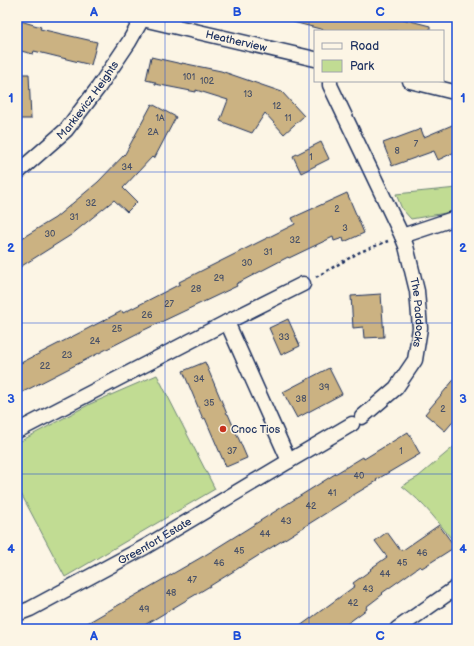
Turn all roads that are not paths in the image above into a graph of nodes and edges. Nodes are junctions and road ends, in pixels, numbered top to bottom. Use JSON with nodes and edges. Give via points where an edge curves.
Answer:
{"nodes":[{"id":1,"x":138,"y":18,"type":"edge"},
{"id":2,"x":314,"y":59,"type":"edge"},
{"id":3,"x":330,"y":82,"type":"edge"},
{"id":4,"x":414,"y":82,"type":"edge"},
{"id":5,"x":450,"y":91,"type":"dead end"},
{"id":6,"x":18,"y":171,"type":"edge"},
{"id":7,"x":457,"y":219,"type":"edge"},
{"id":8,"x":402,"y":236,"type":"junction"},
{"id":9,"x":303,"y":284,"type":"road end"},
{"id":10,"x":227,"y":322,"type":"junction"},
{"id":11,"x":357,"y":421,"type":"joint"},
{"id":12,"x":17,"y":431,"type":"edge"},
{"id":13,"x":288,"y":461,"type":"junction"},
{"id":14,"x":457,"y":587,"type":"edge"},
{"id":15,"x":17,"y":614,"type":"edge"},
{"id":16,"x":397,"y":629,"type":"edge"}],
"edges":[{"from":1,"to":2,"type":"street","name":"Heatherview"},
{"from":1,"to":6,"type":"street","name":"Markievicz Heights","via":[[129,42],[66,130]]},
{"from":3,"to":8,"type":"street","name":"The Paddocks"},
{"from":4,"to":5,"type":"street"},
{"from":7,"to":8,"type":"street"},
{"from":8,"to":11,"type":"street","name":"The Paddocks","via":[[417,291],[420,328],[415,360],[396,388]]},
{"from":9,"to":10,"type":"street"},
{"from":10,"to":12,"type":"street"},
{"from":10,"to":13,"type":"street"},
{"from":11,"to":13,"type":"street","name":"Greenfort Estate"},
{"from":13,"to":15,"type":"street","name":"Greenfort Estate","via":[[145,547]]},
{"from":14,"to":16,"type":"street"}]}
